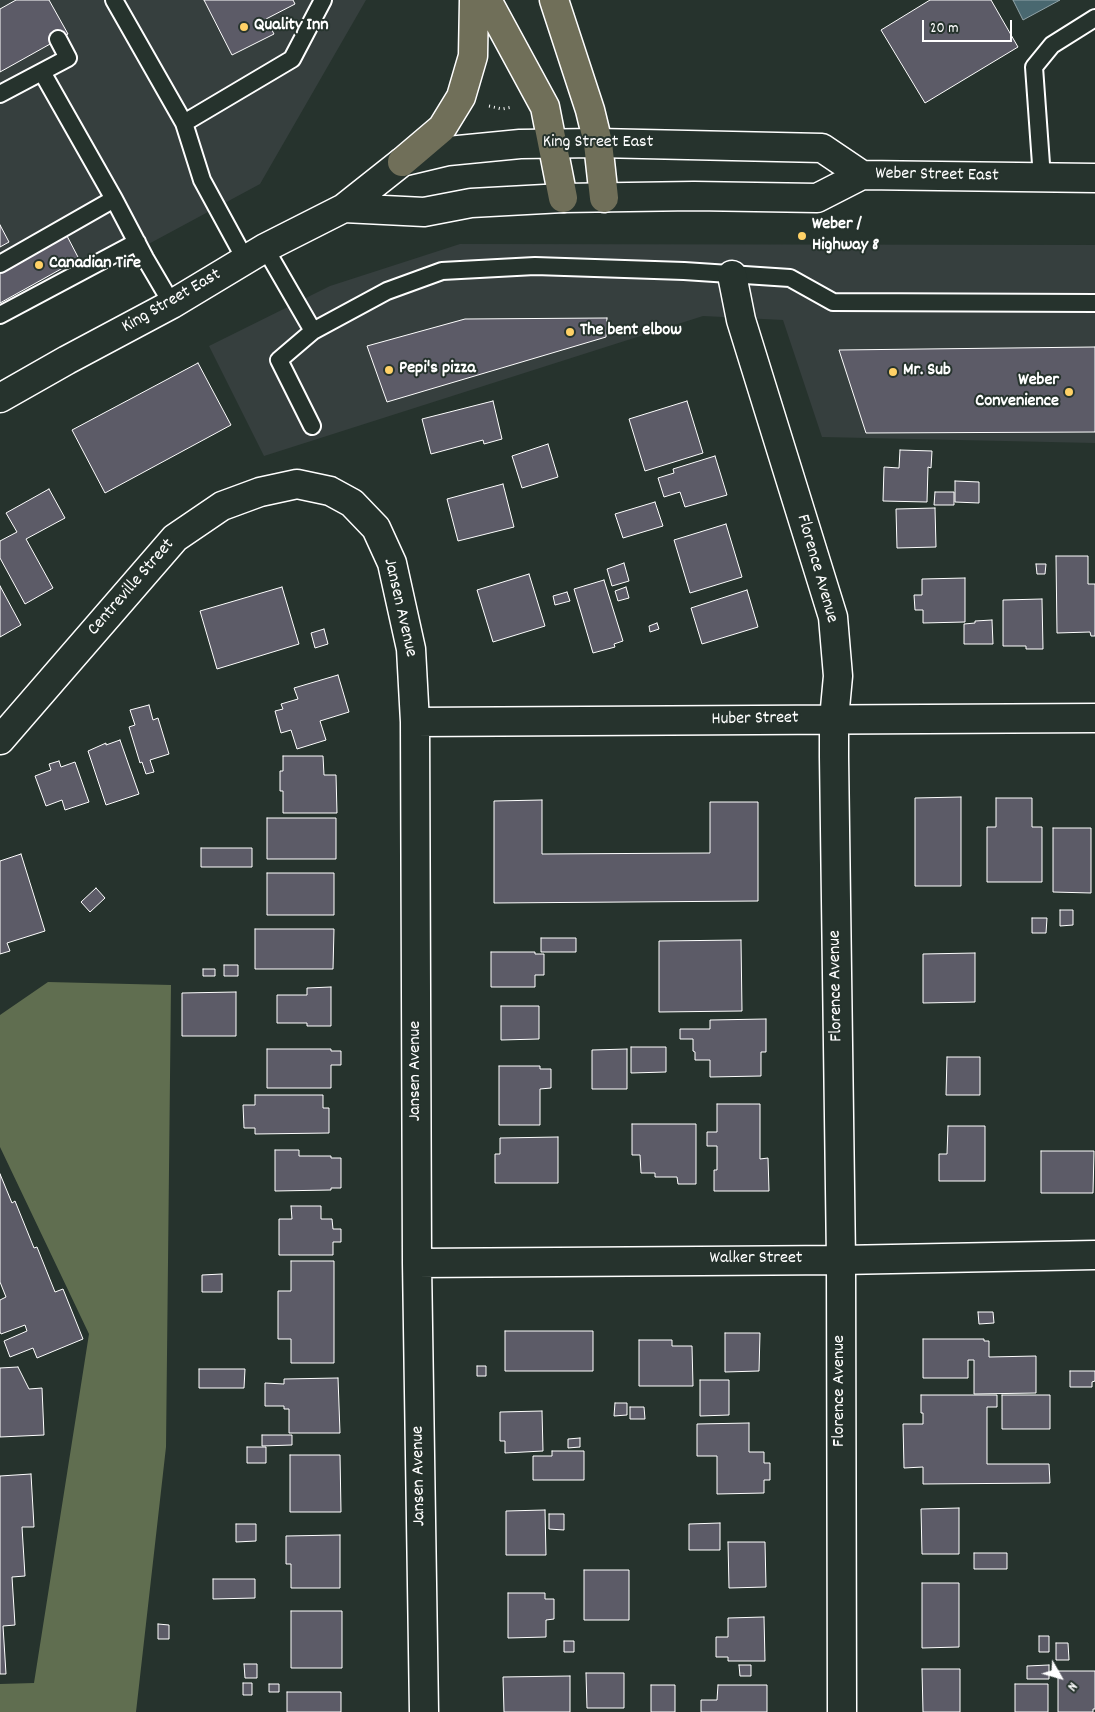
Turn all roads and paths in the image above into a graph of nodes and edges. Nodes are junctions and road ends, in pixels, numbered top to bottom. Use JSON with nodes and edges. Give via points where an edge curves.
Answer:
{"nodes":[{"id":1,"x":114,"y":0,"type":"edge"},
{"id":2,"x":323,"y":0,"type":"edge"},
{"id":3,"x":474,"y":0,"type":"edge"},
{"id":4,"x":487,"y":0,"type":"edge"},
{"id":5,"x":554,"y":0,"type":"edge"},
{"id":6,"x":1095,"y":18,"type":"edge"},
{"id":7,"x":58,"y":39,"type":"dead end"},
{"id":8,"x":42,"y":72,"type":"junction"},
{"id":9,"x":0,"y":94,"type":"edge"},
{"id":10,"x":184,"y":123,"type":"junction"},
{"id":11,"x":598,"y":143,"type":"junction"},
{"id":12,"x":552,"y":144,"type":"junction"},
{"id":13,"x":402,"y":162,"type":"junction"},
{"id":14,"x":862,"y":175,"type":"junction"},
{"id":15,"x":1042,"y":178,"type":"junction"},
{"id":16,"x":1095,"y":178,"type":"edge"},
{"id":17,"x":563,"y":198,"type":"junction"},
{"id":18,"x":604,"y":198,"type":"junction"},
{"id":19,"x":114,"y":199,"type":"junction"},
{"id":20,"x":344,"y":208,"type":"junction"},
{"id":21,"x":137,"y":242,"type":"junction"},
{"id":22,"x":255,"y":254,"type":"junction"},
{"id":23,"x":0,"y":264,"type":"edge"},
{"id":24,"x":732,"y":274,"type":"junction"},
{"id":25,"x":1095,"y":302,"type":"edge"},
{"id":26,"x":172,"y":304,"type":"junction"},
{"id":27,"x":1,"y":312,"type":"edge"},
{"id":28,"x":314,"y":331,"type":"junction"},
{"id":29,"x":0,"y":398,"type":"edge"},
{"id":30,"x":312,"y":426,"type":"dead end"},
{"id":31,"x":297,"y":484,"type":"joint"},
{"id":32,"x":1095,"y":718,"type":"edge"},
{"id":33,"x":834,"y":719,"type":"junction"},
{"id":34,"x":415,"y":722,"type":"junction"},
{"id":35,"x":0,"y":740,"type":"edge"},
{"id":36,"x":1095,"y":1255,"type":"edge"},
{"id":37,"x":841,"y":1260,"type":"junction"},
{"id":38,"x":417,"y":1263,"type":"junction"},
{"id":39,"x":424,"y":1712,"type":"edge"},
{"id":40,"x":842,"y":1712,"type":"edge"}],
"edges":[{"from":1,"to":10,"type":"lane"},
{"from":2,"to":10,"type":"lane","via":[[292,58]]},
{"from":3,"to":13,"type":"highway","via":[[473,56],[461,97],[442,128]]},
{"from":4,"to":12,"type":"highway","via":[[545,107]]},
{"from":5,"to":11,"type":"highway"},
{"from":6,"to":15,"type":"lane","via":[[1052,45],[1034,66]]},
{"from":7,"to":8,"type":"lane","via":[[68,58]]},
{"from":8,"to":9,"type":"lane"},
{"from":8,"to":19,"type":"lane"},
{"from":10,"to":22,"type":"lane","via":[[202,180]]},
{"from":11,"to":12,"type":"street","name":"King Street East"},
{"from":11,"to":14,"type":"street","name":"King Street East","via":[[822,148]]},
{"from":11,"to":18,"type":"highway"},
{"from":12,"to":13,"type":"street","name":"King Street East","via":[[466,148]]},
{"from":12,"to":17,"type":"highway"},
{"from":13,"to":20,"type":"street","name":"King Street East"},
{"from":14,"to":15,"type":"street","name":"Weber Street East"},
{"from":14,"to":18,"type":"street","name":"Weber Street East","via":[[817,198]]},
{"from":15,"to":16,"type":"street","name":"Weber Street East"},
{"from":17,"to":18,"type":"street","name":"King Street East"},
{"from":17,"to":20,"type":"street","name":"King Street East","via":[[471,203],[424,212]]},
{"from":19,"to":21,"type":"lane"},
{"from":19,"to":23,"type":"lane","via":[[18,257]]},
{"from":20,"to":22,"type":"street","name":"King Street East"},
{"from":21,"to":26,"type":"lane"},
{"from":21,"to":27,"type":"lane","via":[[62,274]]},
{"from":22,"to":26,"type":"street","name":"King Street East"},
{"from":22,"to":28,"type":"lane"},
{"from":24,"to":25,"type":"lane","via":[[790,278],[833,302]]},
{"from":24,"to":28,"type":"lane","via":[[535,266],[442,271],[388,290]]},
{"from":24,"to":33,"type":"street","name":"Florence Avenue","via":[[741,320],[833,618],[838,676]]},
{"from":26,"to":29,"type":"street","name":"King Street East"},
{"from":28,"to":30,"type":"lane","via":[[279,360]]},
{"from":31,"to":34,"type":"street","name":"Jansen Avenue","via":[[330,491],[352,503],[376,528],[392,563],[411,649]]},
{"from":31,"to":35,"type":"street","name":"Centreville Street","via":[[260,492],[222,506],[175,538]]},
{"from":32,"to":33,"type":"street","name":"Huber Street"},
{"from":33,"to":34,"type":"street","name":"Huber Street"},
{"from":33,"to":37,"type":"street","name":"Florence Avenue"},
{"from":34,"to":38,"type":"street","name":"Jansen Avenue"},
{"from":36,"to":37,"type":"street","name":"Walker Street"},
{"from":37,"to":38,"type":"street","name":"Walker Street"},
{"from":37,"to":40,"type":"street","name":"Florence Avenue"},
{"from":38,"to":39,"type":"street","name":"Jansen Avenue"}]}
